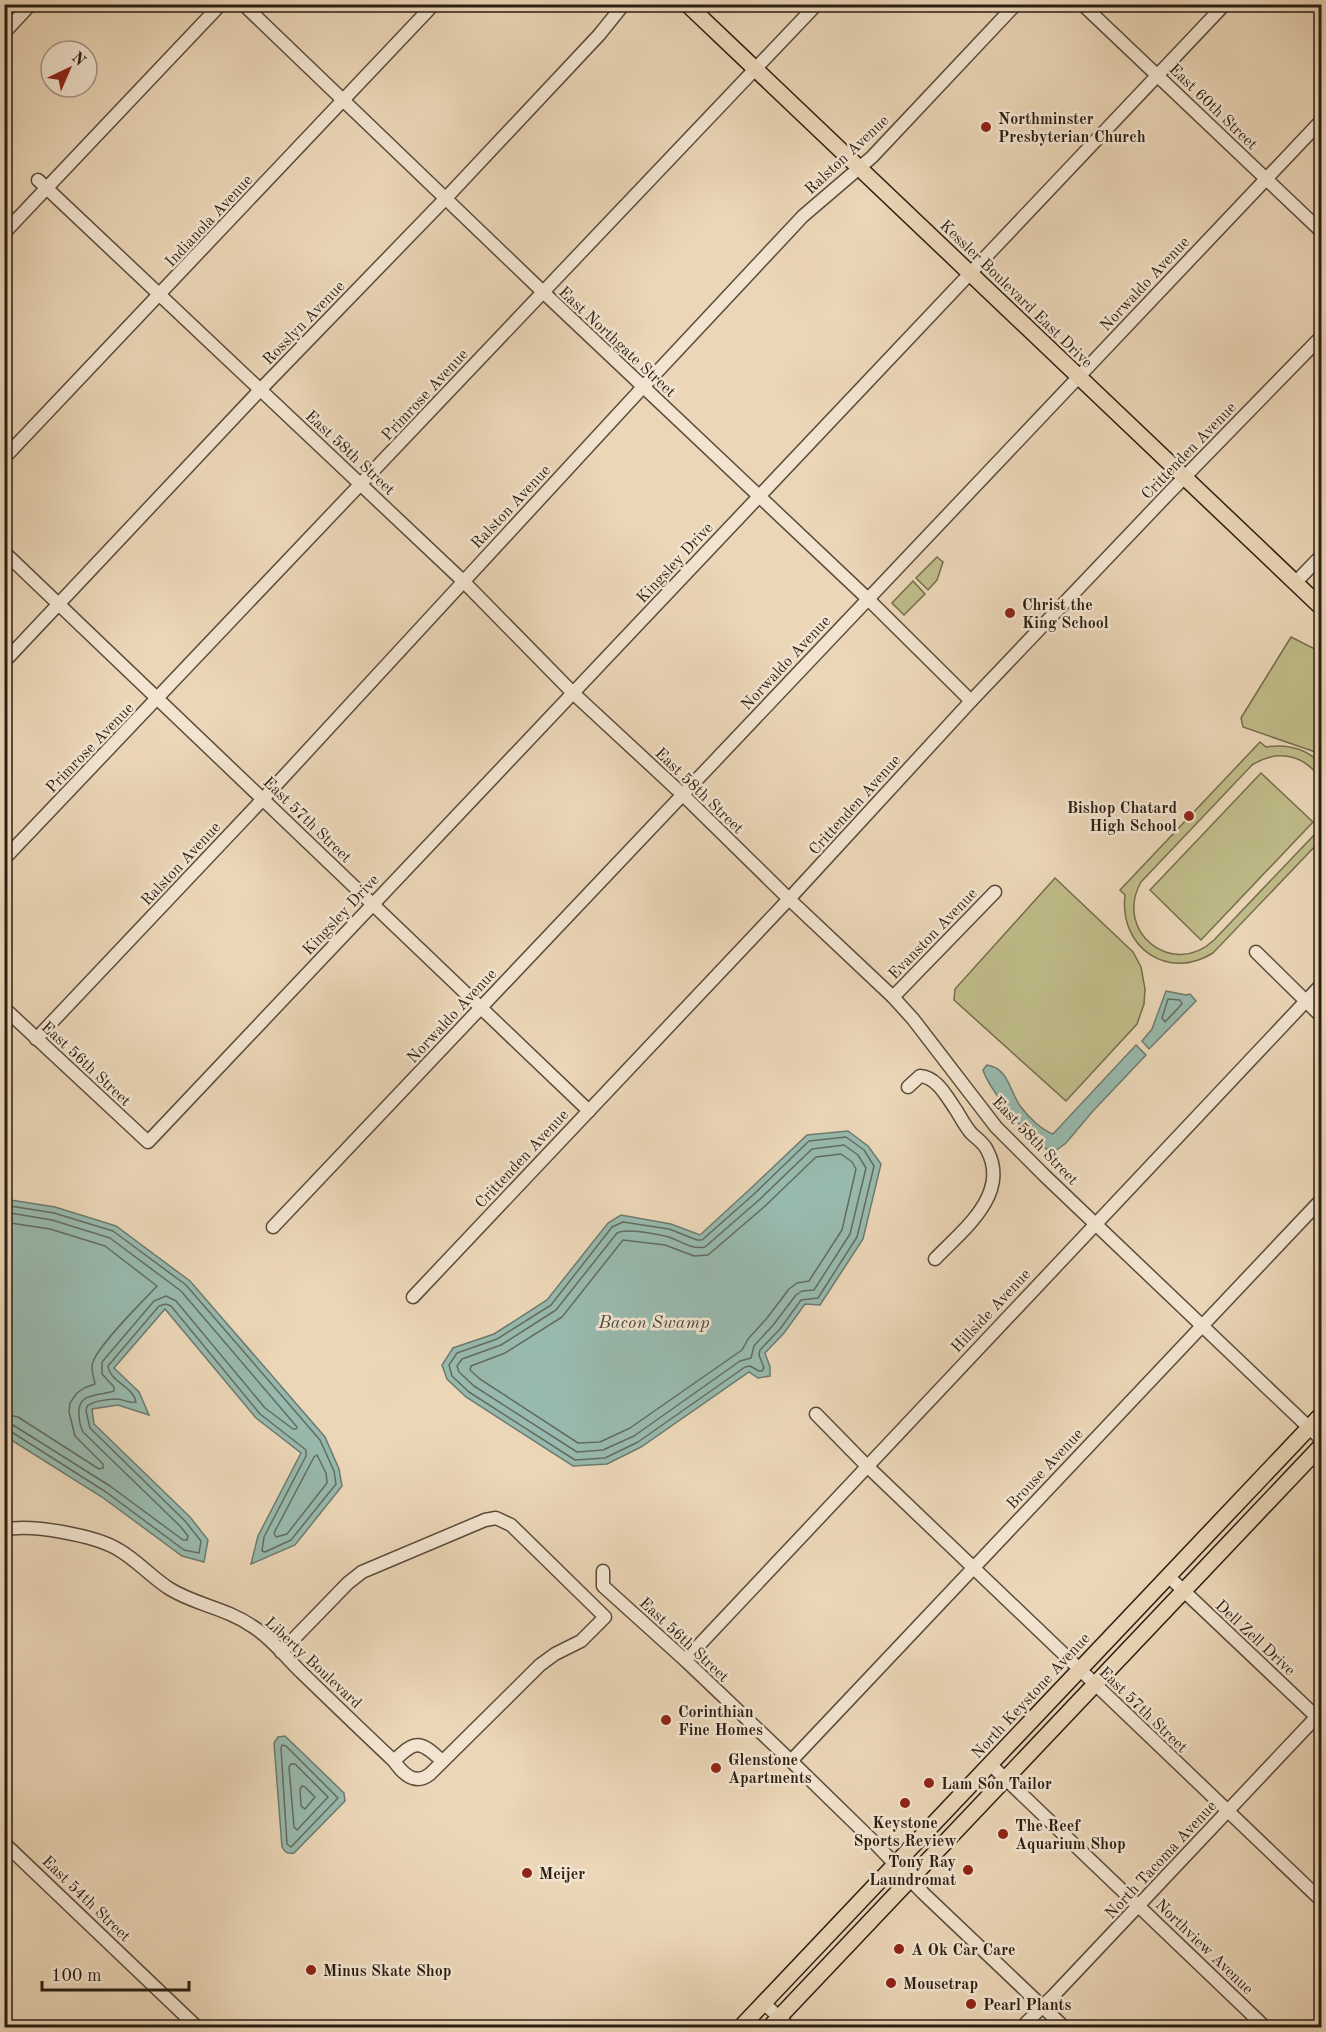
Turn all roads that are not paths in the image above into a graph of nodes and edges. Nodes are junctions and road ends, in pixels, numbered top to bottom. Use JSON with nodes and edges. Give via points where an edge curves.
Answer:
{"nodes":[{"id":1,"x":31,"y":4,"type":"edge"},
{"id":2,"x":221,"y":4,"type":"edge"},
{"id":3,"x":243,"y":4,"type":"edge"},
{"id":4,"x":434,"y":4,"type":"edge"},
{"id":5,"x":624,"y":4,"type":"edge"},
{"id":6,"x":687,"y":4,"type":"edge"},
{"id":7,"x":817,"y":4,"type":"edge"},
{"id":8,"x":1016,"y":4,"type":"edge"},
{"id":9,"x":1083,"y":4,"type":"edge"},
{"id":10,"x":1225,"y":4,"type":"edge"},
{"id":11,"x":4,"y":33,"type":"edge"},
{"id":12,"x":755,"y":69,"type":"junction"},
{"id":13,"x":1158,"y":76,"type":"junction"},
{"id":14,"x":344,"y":100,"type":"junction"},
{"id":15,"x":1322,"y":120,"type":"edge"},
{"id":16,"x":859,"y":168,"type":"junction"},
{"id":17,"x":1266,"y":179,"type":"junction"},
{"id":18,"x":42,"y":184,"type":"junction"},
{"id":19,"x":446,"y":198,"type":"junction"},
{"id":20,"x":1322,"y":232,"type":"edge"},
{"id":21,"x":4,"y":233,"type":"edge"},
{"id":22,"x":971,"y":274,"type":"junction"},
{"id":23,"x":543,"y":292,"type":"junction"},
{"id":24,"x":159,"y":295,"type":"junction"},
{"id":25,"x":1322,"y":336,"type":"edge"},
{"id":26,"x":1079,"y":376,"type":"junction"},
{"id":27,"x":643,"y":387,"type":"junction"},
{"id":28,"x":260,"y":390,"type":"junction"},
{"id":29,"x":4,"y":458,"type":"edge"},
{"id":30,"x":1185,"y":477,"type":"junction"},
{"id":31,"x":362,"y":484,"type":"junction"},
{"id":32,"x":759,"y":497,"type":"junction"},
{"id":33,"x":4,"y":552,"type":"edge"},
{"id":34,"x":1322,"y":555,"type":"edge"},
{"id":35,"x":463,"y":581,"type":"junction"},
{"id":36,"x":1295,"y":583,"type":"junction"},
{"id":37,"x":868,"y":599,"type":"junction"},
{"id":38,"x":59,"y":604,"type":"junction"},
{"id":39,"x":1322,"y":608,"type":"edge"},
{"id":40,"x":4,"y":662,"type":"edge"},
{"id":41,"x":573,"y":693,"type":"junction"},
{"id":42,"x":158,"y":699,"type":"junction"},
{"id":43,"x":971,"y":701,"type":"junction"},
{"id":44,"x":682,"y":794,"type":"junction"},
{"id":45,"x":263,"y":799,"type":"junction"},
{"id":46,"x":4,"y":859,"type":"edge"},
{"id":47,"x":995,"y":892,"type":"dead end"},
{"id":48,"x":789,"y":899,"type":"junction"},
{"id":49,"x":372,"y":904,"type":"junction"},
{"id":50,"x":1256,"y":952,"type":"dead end"},
{"id":51,"x":1322,"y":984,"type":"edge"},
{"id":52,"x":893,"y":997,"type":"junction"},
{"id":53,"x":1306,"y":1001,"type":"junction"},
{"id":54,"x":481,"y":1007,"type":"junction"},
{"id":55,"x":4,"y":1008,"type":"edge"},
{"id":56,"x":1322,"y":1017,"type":"edge"},
{"id":57,"x":36,"y":1039,"type":"junction"},
{"id":58,"x":908,"y":1086,"type":"dead end"},
{"id":59,"x":589,"y":1111,"type":"junction"},
{"id":60,"x":996,"y":1127,"type":"junction"},
{"id":61,"x":980,"y":1141,"type":"junction"},
{"id":62,"x":148,"y":1142,"type":"joint"},
{"id":63,"x":1322,"y":1199,"type":"edge"},
{"id":64,"x":1095,"y":1224,"type":"junction"},
{"id":65,"x":273,"y":1227,"type":"dead end"},
{"id":66,"x":935,"y":1259,"type":"dead end"},
{"id":67,"x":413,"y":1297,"type":"dead end"},
{"id":68,"x":1202,"y":1325,"type":"junction"},
{"id":69,"x":816,"y":1414,"type":"dead end"},
{"id":70,"x":1322,"y":1414,"type":"edge"},
{"id":71,"x":1308,"y":1428,"type":"junction"},
{"id":72,"x":1322,"y":1440,"type":"edge"},
{"id":73,"x":1322,"y":1444,"type":"edge"},
{"id":74,"x":866,"y":1466,"type":"junction"},
{"id":75,"x":4,"y":1530,"type":"edge"},
{"id":76,"x":973,"y":1567,"type":"junction"},
{"id":77,"x":603,"y":1571,"type":"dead end"},
{"id":78,"x":1168,"y":1576,"type":"junction"},
{"id":79,"x":1183,"y":1591,"type":"junction"},
{"id":80,"x":281,"y":1652,"type":"junction"},
{"id":81,"x":685,"y":1660,"type":"junction"},
{"id":82,"x":1080,"y":1670,"type":"junction"},
{"id":83,"x":1095,"y":1684,"type":"junction"},
{"id":84,"x":1320,"y":1716,"type":"edge"},
{"id":85,"x":394,"y":1761,"type":"junction"},
{"id":86,"x":442,"y":1761,"type":"junction"},
{"id":87,"x":791,"y":1761,"type":"junction"},
{"id":88,"x":990,"y":1764,"type":"junction"},
{"id":89,"x":1005,"y":1779,"type":"junction"},
{"id":90,"x":1227,"y":1811,"type":"junction"},
{"id":91,"x":4,"y":1843,"type":"edge"},
{"id":92,"x":896,"y":1864,"type":"junction"},
{"id":93,"x":910,"y":1880,"type":"junction"},
{"id":94,"x":1322,"y":1901,"type":"edge"},
{"id":95,"x":1139,"y":1906,"type":"junction"},
{"id":96,"x":764,"y":2003,"type":"junction"},
{"id":97,"x":1042,"y":2006,"type":"junction"},
{"id":98,"x":779,"y":2024,"type":"edge"},
{"id":99,"x":198,"y":2028,"type":"edge"},
{"id":100,"x":740,"y":2028,"type":"edge"},
{"id":101,"x":1021,"y":2028,"type":"edge"},
{"id":102,"x":1065,"y":2028,"type":"edge"},
{"id":103,"x":1266,"y":2028,"type":"edge"}],
"edges":[{"from":1,"to":11,"type":"street"},
{"from":2,"to":18,"type":"street"},
{"from":3,"to":14,"type":"street","name":"East Northgate Street"},
{"from":4,"to":14,"type":"street","name":"Indianola Avenue"},
{"from":5,"to":19,"type":"street","name":"Rosslyn Avenue"},
{"from":6,"to":12,"type":"main road","name":"Kessler Boulevard East Drive"},
{"from":7,"to":12,"type":"street","name":"Primrose Avenue"},
{"from":8,"to":16,"type":"street","name":"Ralston Avenue"},
{"from":9,"to":13,"type":"street","name":"East 60th Street"},
{"from":10,"to":13,"type":"street","name":"Kingsley Drive"},
{"from":12,"to":16,"type":"main road","name":"Kessler Boulevard East Drive"},
{"from":12,"to":23,"type":"street","name":"Primrose Avenue"},
{"from":13,"to":17,"type":"street","name":"East 60th Street"},
{"from":13,"to":22,"type":"street","name":"Kingsley Drive"},
{"from":14,"to":19,"type":"street","name":"East Northgate Street"},
{"from":14,"to":24,"type":"street","name":"Indianola Avenue"},
{"from":15,"to":17,"type":"street","name":"Norwaldo Avenue"},
{"from":16,"to":22,"type":"main road","name":"Kessler Boulevard East Drive"},
{"from":16,"to":27,"type":"street","name":"Ralston Avenue","via":[[803,216]]},
{"from":17,"to":20,"type":"street","name":"East 60th Street"},
{"from":17,"to":26,"type":"street","name":"Norwaldo Avenue"},
{"from":18,"to":21,"type":"street"},
{"from":18,"to":24,"type":"street","name":"East 58th Street"},
{"from":19,"to":23,"type":"street","name":"East Northgate Street"},
{"from":19,"to":28,"type":"street","name":"Rosslyn Avenue"},
{"from":22,"to":26,"type":"main road","name":"Kessler Boulevard East Drive"},
{"from":22,"to":32,"type":"street","name":"Kingsley Drive"},
{"from":23,"to":27,"type":"street","name":"East Northgate Street"},
{"from":23,"to":31,"type":"street","name":"Primrose Avenue"},
{"from":24,"to":28,"type":"street","name":"East 58th Street"},
{"from":24,"to":29,"type":"street","name":"Indianola Avenue"},
{"from":25,"to":30,"type":"street","name":"Crittenden Avenue"},
{"from":26,"to":30,"type":"main road","name":"Kessler Boulevard East Drive"},
{"from":26,"to":37,"type":"street","name":"Norwaldo Avenue"},
{"from":27,"to":32,"type":"street","name":"East Northgate Street"},
{"from":27,"to":35,"type":"street","name":"Ralston Avenue"},
{"from":28,"to":31,"type":"street","name":"East 58th Street"},
{"from":28,"to":38,"type":"street","name":"Rosslyn Avenue"},
{"from":30,"to":36,"type":"main road","name":"Kessler Boulevard East Drive"},
{"from":30,"to":43,"type":"street","name":"Crittenden Avenue"},
{"from":31,"to":35,"type":"street","name":"East 58th Street"},
{"from":31,"to":42,"type":"street","name":"Primrose Avenue"},
{"from":32,"to":37,"type":"street","name":"East Northgate Street"},
{"from":32,"to":41,"type":"street","name":"Kingsley Drive"},
{"from":33,"to":38,"type":"street","name":"East 57th Street"},
{"from":34,"to":36,"type":"street"},
{"from":35,"to":41,"type":"street","name":"East 58th Street"},
{"from":35,"to":45,"type":"street","name":"Ralston Avenue"},
{"from":36,"to":39,"type":"main road","name":"Kessler Boulevard East Drive"},
{"from":37,"to":43,"type":"street","name":"East Northgate Street"},
{"from":37,"to":44,"type":"street","name":"Norwaldo Avenue"},
{"from":38,"to":40,"type":"street","name":"Rosslyn Avenue"},
{"from":38,"to":42,"type":"street","name":"East 57th Street"},
{"from":41,"to":44,"type":"street","name":"East 58th Street"},
{"from":41,"to":49,"type":"street","name":"Kingsley Drive"},
{"from":42,"to":45,"type":"street","name":"East 57th Street"},
{"from":42,"to":46,"type":"street","name":"Primrose Avenue"},
{"from":43,"to":48,"type":"street","name":"Crittenden Avenue"},
{"from":44,"to":48,"type":"street","name":"East 58th Street"},
{"from":44,"to":54,"type":"street","name":"Norwaldo Avenue"},
{"from":45,"to":49,"type":"street","name":"East 57th Street"},
{"from":45,"to":57,"type":"street","name":"Ralston Avenue"},
{"from":47,"to":52,"type":"street","name":"Evanston Avenue"},
{"from":48,"to":52,"type":"street","name":"East 58th Street"},
{"from":48,"to":59,"type":"street","name":"Crittenden Avenue"},
{"from":49,"to":54,"type":"street","name":"East 57th Street"},
{"from":49,"to":62,"type":"street","name":"Kingsley Drive"},
{"from":50,"to":53,"type":"street"},
{"from":51,"to":53,"type":"street","name":"Hillside Avenue"},
{"from":52,"to":60,"type":"street","name":"East 58th Street"},
{"from":53,"to":56,"type":"street"},
{"from":53,"to":64,"type":"street","name":"Hillside Avenue"},
{"from":54,"to":59,"type":"street","name":"East 57th Street"},
{"from":54,"to":65,"type":"street","name":"Norwaldo Avenue"},
{"from":55,"to":57,"type":"street","name":"East 56th Street"},
{"from":57,"to":62,"type":"street","name":"East 56th Street"},
{"from":58,"to":61,"type":"street","via":[[920,1076],[937,1084]]},
{"from":59,"to":67,"type":"street","name":"Crittenden Avenue"},
{"from":60,"to":61,"type":"street"},
{"from":60,"to":64,"type":"street","name":"East 58th Street"},
{"from":61,"to":66,"type":"street","via":[[992,1162],[989,1198]]},
{"from":63,"to":68,"type":"street","name":"Brouse Avenue"},
{"from":64,"to":68,"type":"street","name":"East 58th Street"},
{"from":64,"to":74,"type":"street","name":"Hillside Avenue"},
{"from":68,"to":71,"type":"street","name":"East 58th Street"},
{"from":68,"to":76,"type":"street","name":"Brouse Avenue"},
{"from":69,"to":74,"type":"street","name":"East 57th Street"},
{"from":70,"to":71,"type":"main road","name":"North Keystone Avenue"},
{"from":71,"to":72,"type":"street","name":"East 58th Street"},
{"from":71,"to":78,"type":"main road","name":"North Keystone Avenue"},
{"from":73,"to":79,"type":"main road"},
{"from":74,"to":76,"type":"street","name":"East 57th Street"},
{"from":74,"to":81,"type":"street","name":"Hillside Avenue"},
{"from":75,"to":80,"type":"street","name":"Liberty Boulevard","via":[[54,1531],[111,1545],[177,1593],[242,1619]]},
{"from":76,"to":82,"type":"street","name":"East 57th Street"},
{"from":76,"to":87,"type":"street","name":"Brouse Avenue"},
{"from":77,"to":81,"type":"street","name":"East 56th Street","via":[[603,1586]]},
{"from":78,"to":79,"type":"street","name":"Dell Zell Drive"},
{"from":78,"to":82,"type":"main road","name":"North Keystone Avenue"},
{"from":79,"to":83,"type":"main road"},
{"from":79,"to":84,"type":"street","name":"Dell Zell Drive"},
{"from":80,"to":85,"type":"street","name":"Liberty Boulevard"},
{"from":80,"to":86,"type":"street","name":"Liberty Boulevard","via":[[362,1572],[485,1520],[496,1518],[512,1525],[605,1617],[586,1638],[533,1670]]},
{"from":81,"to":87,"type":"street","name":"East 56th Street"},
{"from":82,"to":83,"type":"street","name":"East 57th Street"},
{"from":82,"to":88,"type":"main road","name":"North Keystone Avenue"},
{"from":83,"to":89,"type":"main road"},
{"from":83,"to":90,"type":"street","name":"East 57th Street"},
{"from":84,"to":90,"type":"street","name":"North Tacoma Avenue"},
{"from":85,"to":86,"type":"street","via":[[407,1748],[420,1744]]},
{"from":85,"to":86,"type":"street","name":"Liberty Boulevard","via":[[407,1776],[420,1780]]},
{"from":87,"to":92,"type":"street","name":"East 56th Street"},
{"from":88,"to":89,"type":"street","name":"Northview Avenue"},
{"from":88,"to":92,"type":"main road","name":"North Keystone Avenue"},
{"from":89,"to":93,"type":"main road"},
{"from":89,"to":95,"type":"street","name":"Northview Avenue"},
{"from":90,"to":94,"type":"street","name":"East 57th Street"},
{"from":90,"to":95,"type":"street","name":"North Tacoma Avenue"},
{"from":91,"to":99,"type":"street","name":"East 54th Street"},
{"from":92,"to":93,"type":"street","name":"East 56th Street"},
{"from":92,"to":96,"type":"main road","name":"North Keystone Avenue"},
{"from":93,"to":97,"type":"street","name":"East 56th Street"},
{"from":93,"to":98,"type":"main road"},
{"from":95,"to":97,"type":"street","name":"North Tacoma Avenue"},
{"from":95,"to":103,"type":"street","name":"Northview Avenue"},
{"from":96,"to":98,"type":"street"},
{"from":96,"to":100,"type":"main road","name":"North Keystone Avenue"},
{"from":97,"to":101,"type":"street","name":"North Tacoma Avenue"},
{"from":97,"to":102,"type":"street","name":"East 56th Street"}]}
